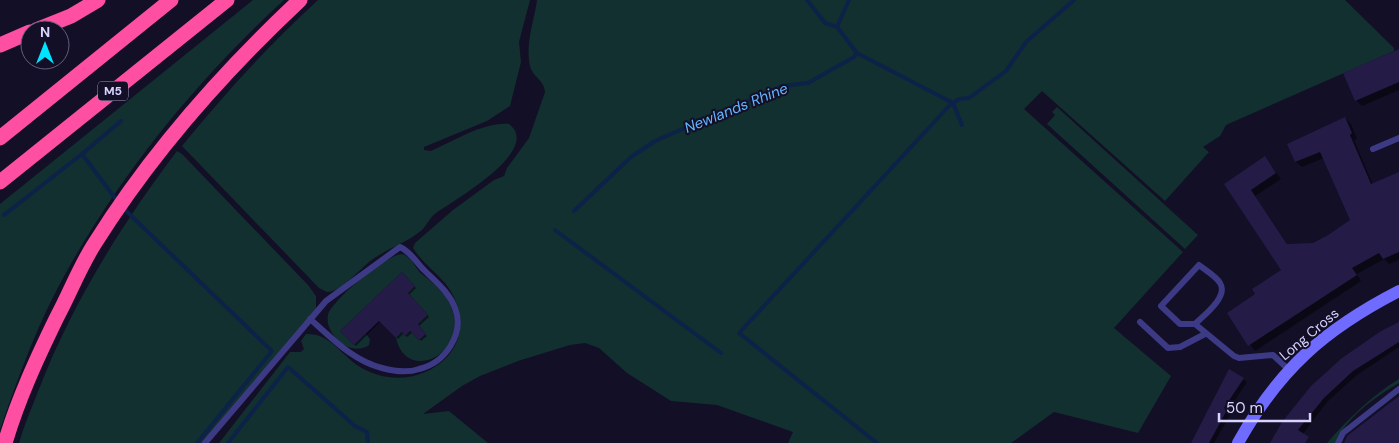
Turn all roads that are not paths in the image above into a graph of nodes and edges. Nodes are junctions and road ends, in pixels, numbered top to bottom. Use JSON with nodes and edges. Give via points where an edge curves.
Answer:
{"nodes":[{"id":1,"x":98,"y":0,"type":"edge"},
{"id":2,"x":171,"y":0,"type":"edge"},
{"id":3,"x":227,"y":0,"type":"edge"},
{"id":4,"x":300,"y":0,"type":"edge"},
{"id":5,"x":61,"y":20,"type":"edge"},
{"id":6,"x":20,"y":36,"type":"edge"},
{"id":7,"x":0,"y":45,"type":"edge"},
{"id":8,"x":0,"y":138,"type":"edge"},
{"id":9,"x":1399,"y":138,"type":"edge"},
{"id":10,"x":1373,"y":149,"type":"dead end"},
{"id":11,"x":0,"y":182,"type":"edge"},
{"id":12,"x":1399,"y":291,"type":"edge"},
{"id":13,"x":310,"y":319,"type":"junction"},
{"id":14,"x":1140,"y":322,"type":"dead end"},
{"id":15,"x":1195,"y":324,"type":"junction"},
{"id":16,"x":1205,"y":334,"type":"junction"},
{"id":17,"x":1288,"y":369,"type":"junction"},
{"id":18,"x":1399,"y":388,"type":"edge"},
{"id":19,"x":1343,"y":433,"type":"junction"},
{"id":20,"x":5,"y":443,"type":"edge"},
{"id":21,"x":205,"y":443,"type":"edge"},
{"id":22,"x":1238,"y":443,"type":"edge"},
{"id":23,"x":1338,"y":443,"type":"edge"},
{"id":24,"x":1345,"y":443,"type":"edge"}],
"edges":[{"from":1,"to":5,"type":"highway"},
{"from":2,"to":8,"type":"highway","number":"M5"},
{"from":3,"to":11,"type":"highway","number":"M5"},
{"from":4,"to":20,"type":"highway","via":[[204,96],[141,175],[94,244],[38,357]]},
{"from":6,"to":7,"type":"highway"},
{"from":9,"to":10,"type":"lane"},
{"from":12,"to":17,"type":"street","name":"Long Cross","via":[[1346,322]]},
{"from":13,"to":13,"type":"lane","via":[[334,295],[400,247],[412,255],[451,299],[458,329],[443,355],[428,366],[411,371],[394,370],[358,358]]},
{"from":13,"to":21,"type":"lane"},
{"from":14,"to":16,"type":"lane","via":[[1168,348],[1180,347]]},
{"from":15,"to":15,"type":"lane","via":[[1180,324],[1161,306],[1199,265],[1222,288],[1220,296]]},
{"from":15,"to":16,"type":"lane"},
{"from":16,"to":17,"type":"lane","via":[[1234,356],[1273,355]]},
{"from":17,"to":22,"type":"street","name":"Long Cross"},
{"from":18,"to":19,"type":"lane"},
{"from":19,"to":23,"type":"lane"},
{"from":19,"to":24,"type":"lane"}]}
